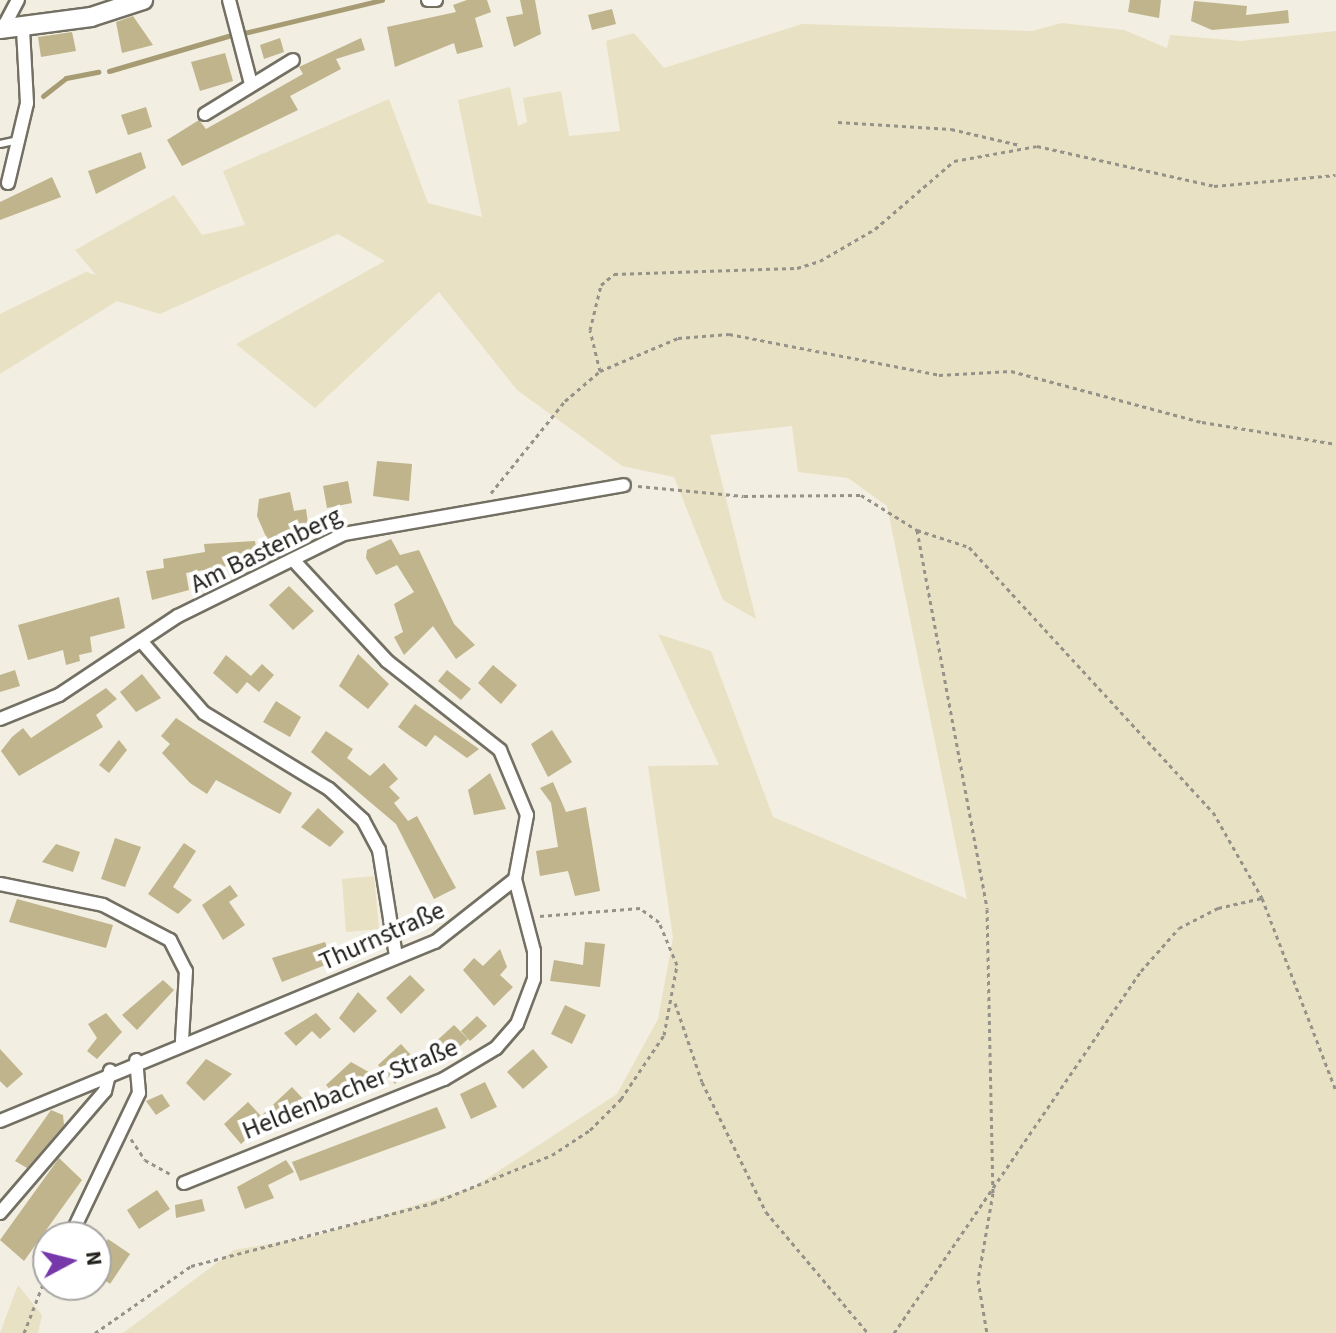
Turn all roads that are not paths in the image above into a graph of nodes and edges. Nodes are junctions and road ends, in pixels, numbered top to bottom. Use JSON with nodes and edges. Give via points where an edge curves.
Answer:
{"nodes":[{"id":1,"x":19,"y":0,"type":"edge"},
{"id":2,"x":143,"y":0,"type":"edge"},
{"id":3,"x":229,"y":0,"type":"edge"},
{"id":4,"x":428,"y":0,"type":"edge"},
{"id":5,"x":436,"y":0,"type":"edge"},
{"id":6,"x":2,"y":29,"type":"edge"},
{"id":7,"x":23,"y":30,"type":"junction"},
{"id":8,"x":293,"y":60,"type":"dead end"},
{"id":9,"x":251,"y":84,"type":"junction"},
{"id":10,"x":205,"y":114,"type":"dead end"},
{"id":11,"x":19,"y":140,"type":"junction"},
{"id":12,"x":0,"y":144,"type":"edge"},
{"id":13,"x":8,"y":183,"type":"dead end"},
{"id":14,"x":624,"y":485,"type":"road end"},
{"id":15,"x":296,"y":563,"type":"junction"},
{"id":16,"x":142,"y":642,"type":"junction"},
{"id":17,"x":0,"y":719,"type":"edge"},
{"id":18,"x":515,"y":879,"type":"junction"},
{"id":19,"x":0,"y":884,"type":"edge"},
{"id":20,"x":396,"y":956,"type":"junction"},
{"id":21,"x":182,"y":1041,"type":"junction"},
{"id":22,"x":136,"y":1060,"type":"junction"},
{"id":23,"x":110,"y":1071,"type":"junction"},
{"id":24,"x":0,"y":1121,"type":"edge"},
{"id":25,"x":184,"y":1183,"type":"dead end"},
{"id":26,"x":0,"y":1213,"type":"edge"},
{"id":27,"x":78,"y":1221,"type":"edge"}],
"edges":[{"from":1,"to":6,"type":"street"},
{"from":2,"to":7,"type":"street"},
{"from":3,"to":9,"type":"street","via":[[235,45]]},
{"from":4,"to":5,"type":"street"},
{"from":6,"to":7,"type":"street"},
{"from":7,"to":11,"type":"street","via":[[27,103]]},
{"from":8,"to":9,"type":"street"},
{"from":9,"to":10,"type":"street"},
{"from":11,"to":12,"type":"lane"},
{"from":11,"to":13,"type":"street"},
{"from":14,"to":15,"type":"street","name":"Am Bastenberg","via":[[372,526]]},
{"from":15,"to":16,"type":"street","name":"Am Bastenberg","via":[[178,616]]},
{"from":15,"to":18,"type":"street","via":[[387,661],[500,750],[527,815]]},
{"from":16,"to":17,"type":"street","name":"Am Bastenberg","via":[[59,695]]},
{"from":16,"to":20,"type":"street","via":[[204,713],[329,789],[363,820],[382,862]]},
{"from":18,"to":20,"type":"street","name":"Thurnstraße","via":[[466,923]]},
{"from":18,"to":25,"type":"street","name":"Heldenbacher Straße","via":[[534,951],[529,1001],[496,1048],[444,1079]]},
{"from":19,"to":21,"type":"street","via":[[103,905],[170,940],[186,971]]},
{"from":20,"to":21,"type":"street","name":"Thurnstraße"},
{"from":21,"to":22,"type":"street","name":"Thurnstraße"},
{"from":22,"to":23,"type":"street","name":"Thurnstraße"},
{"from":22,"to":27,"type":"street","via":[[139,1093]]},
{"from":23,"to":24,"type":"street","name":"Thurnstraße"},
{"from":23,"to":26,"type":"street","via":[[105,1091]]}]}
